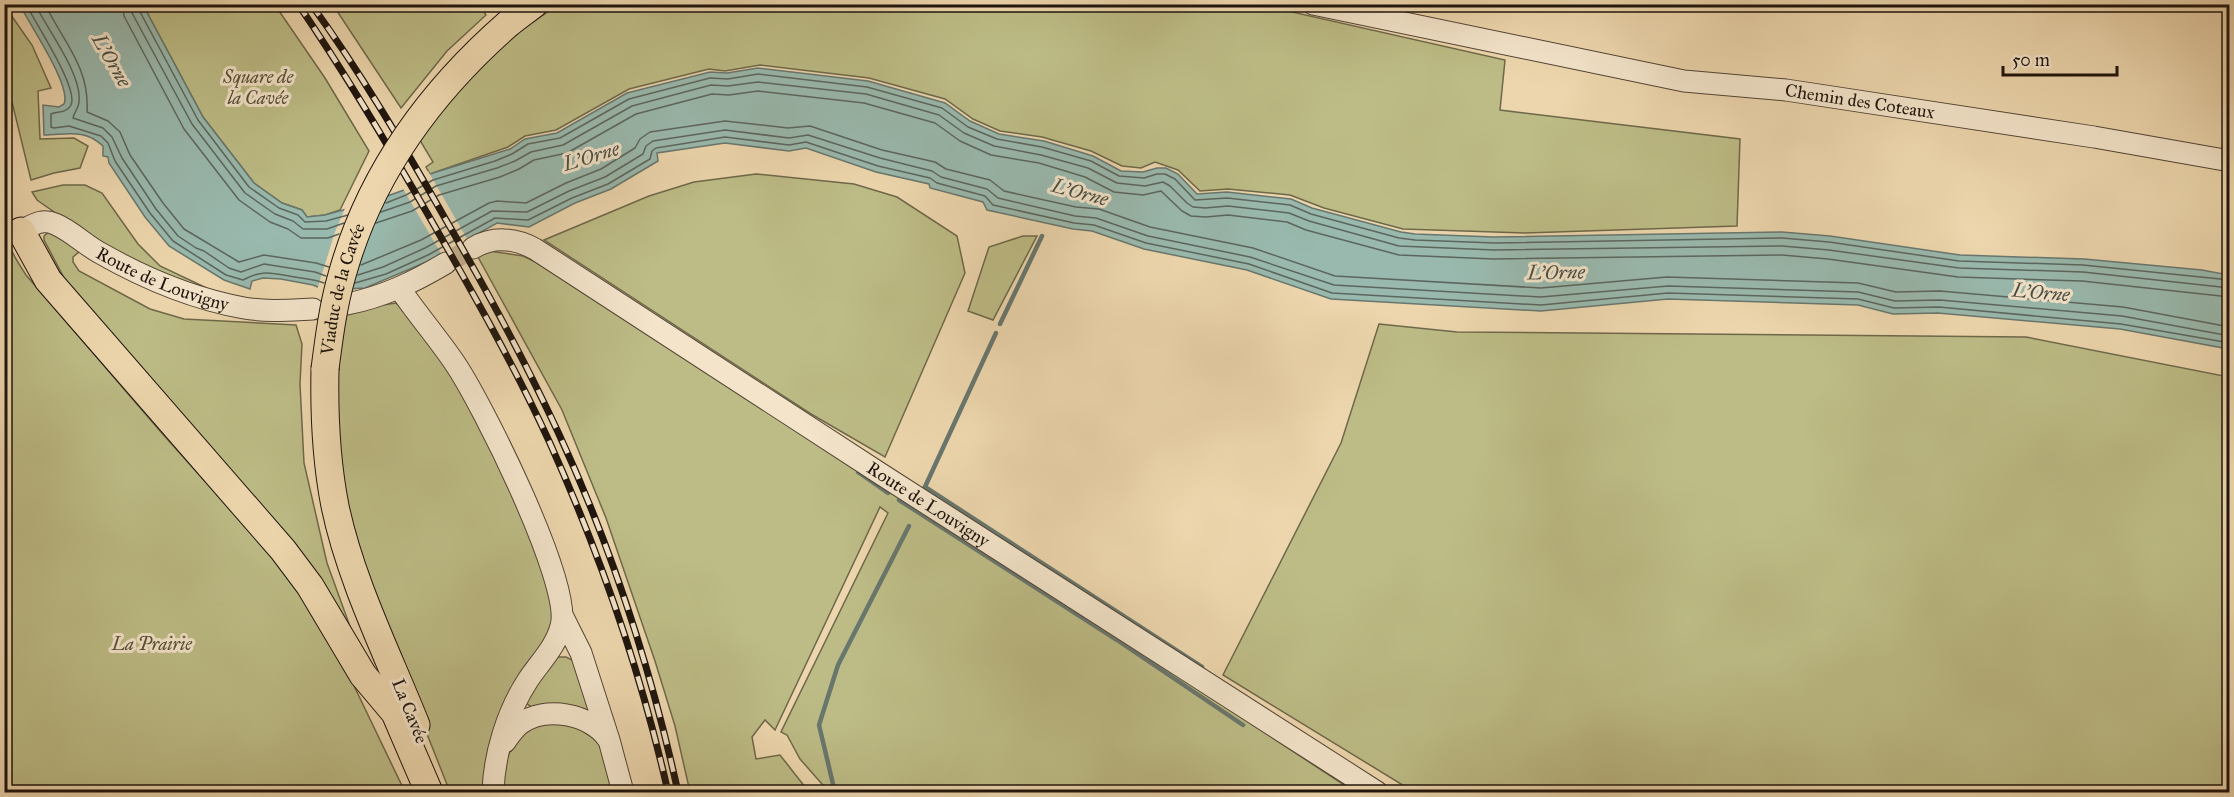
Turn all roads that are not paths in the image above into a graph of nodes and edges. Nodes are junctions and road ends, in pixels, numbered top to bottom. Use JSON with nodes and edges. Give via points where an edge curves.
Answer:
{"nodes":[{"id":1,"x":534,"y":4,"type":"edge"},
{"id":2,"x":1313,"y":4,"type":"edge"},
{"id":3,"x":2229,"y":161,"type":"edge"},
{"id":4,"x":21,"y":231,"type":"joint"},
{"id":5,"x":473,"y":248,"type":"tunnel mouth"},
{"id":6,"x":446,"y":263,"type":"tunnel mouth"},
{"id":7,"x":400,"y":289,"type":"junction"},
{"id":8,"x":347,"y":304,"type":"dead end"},
{"id":9,"x":314,"y":309,"type":"dead end"},
{"id":10,"x":563,"y":617,"type":"junction"},
{"id":11,"x":377,"y":629,"type":"joint"},
{"id":12,"x":609,"y":741,"type":"junction"},
{"id":13,"x":499,"y":750,"type":"junction"},
{"id":14,"x":429,"y":792,"type":"edge"},
{"id":15,"x":443,"y":792,"type":"edge"},
{"id":16,"x":493,"y":792,"type":"edge"},
{"id":17,"x":622,"y":792,"type":"edge"},
{"id":18,"x":1377,"y":792,"type":"edge"}],
"edges":[{"from":1,"to":11,"type":"main road","name":"Viaduc de la Cavée","bridge":true,"via":[[469,59],[405,137],[357,230],[341,276],[325,369],[324,420],[335,508]]},
{"from":2,"to":3,"type":"street","name":"Chemin des Coteaux","via":[[1684,81],[1786,90]]},
{"from":4,"to":9,"type":"street","name":"Route de Louvigny","via":[[40,221],[55,224],[147,277],[244,308]]},
{"from":4,"to":14,"type":"main road","via":[[48,280],[310,586],[363,675],[395,713]]},
{"from":5,"to":18,"type":"street","name":"Route de Louvigny","via":[[505,239],[535,249]]},
{"from":6,"to":7,"type":"street"},
{"from":7,"to":8,"type":"street"},
{"from":7,"to":10,"type":"street","via":[[474,394],[545,549],[562,600]]},
{"from":10,"to":12,"type":"street","via":[[581,653]]},
{"from":10,"to":13,"type":"street","via":[[552,647],[515,704]]},
{"from":11,"to":15,"type":"main road","name":"La Cavée"},
{"from":12,"to":13,"type":"street","via":[[599,729],[579,719],[543,714],[520,724]]},
{"from":12,"to":17,"type":"street"},
{"from":13,"to":16,"type":"street"}]}
